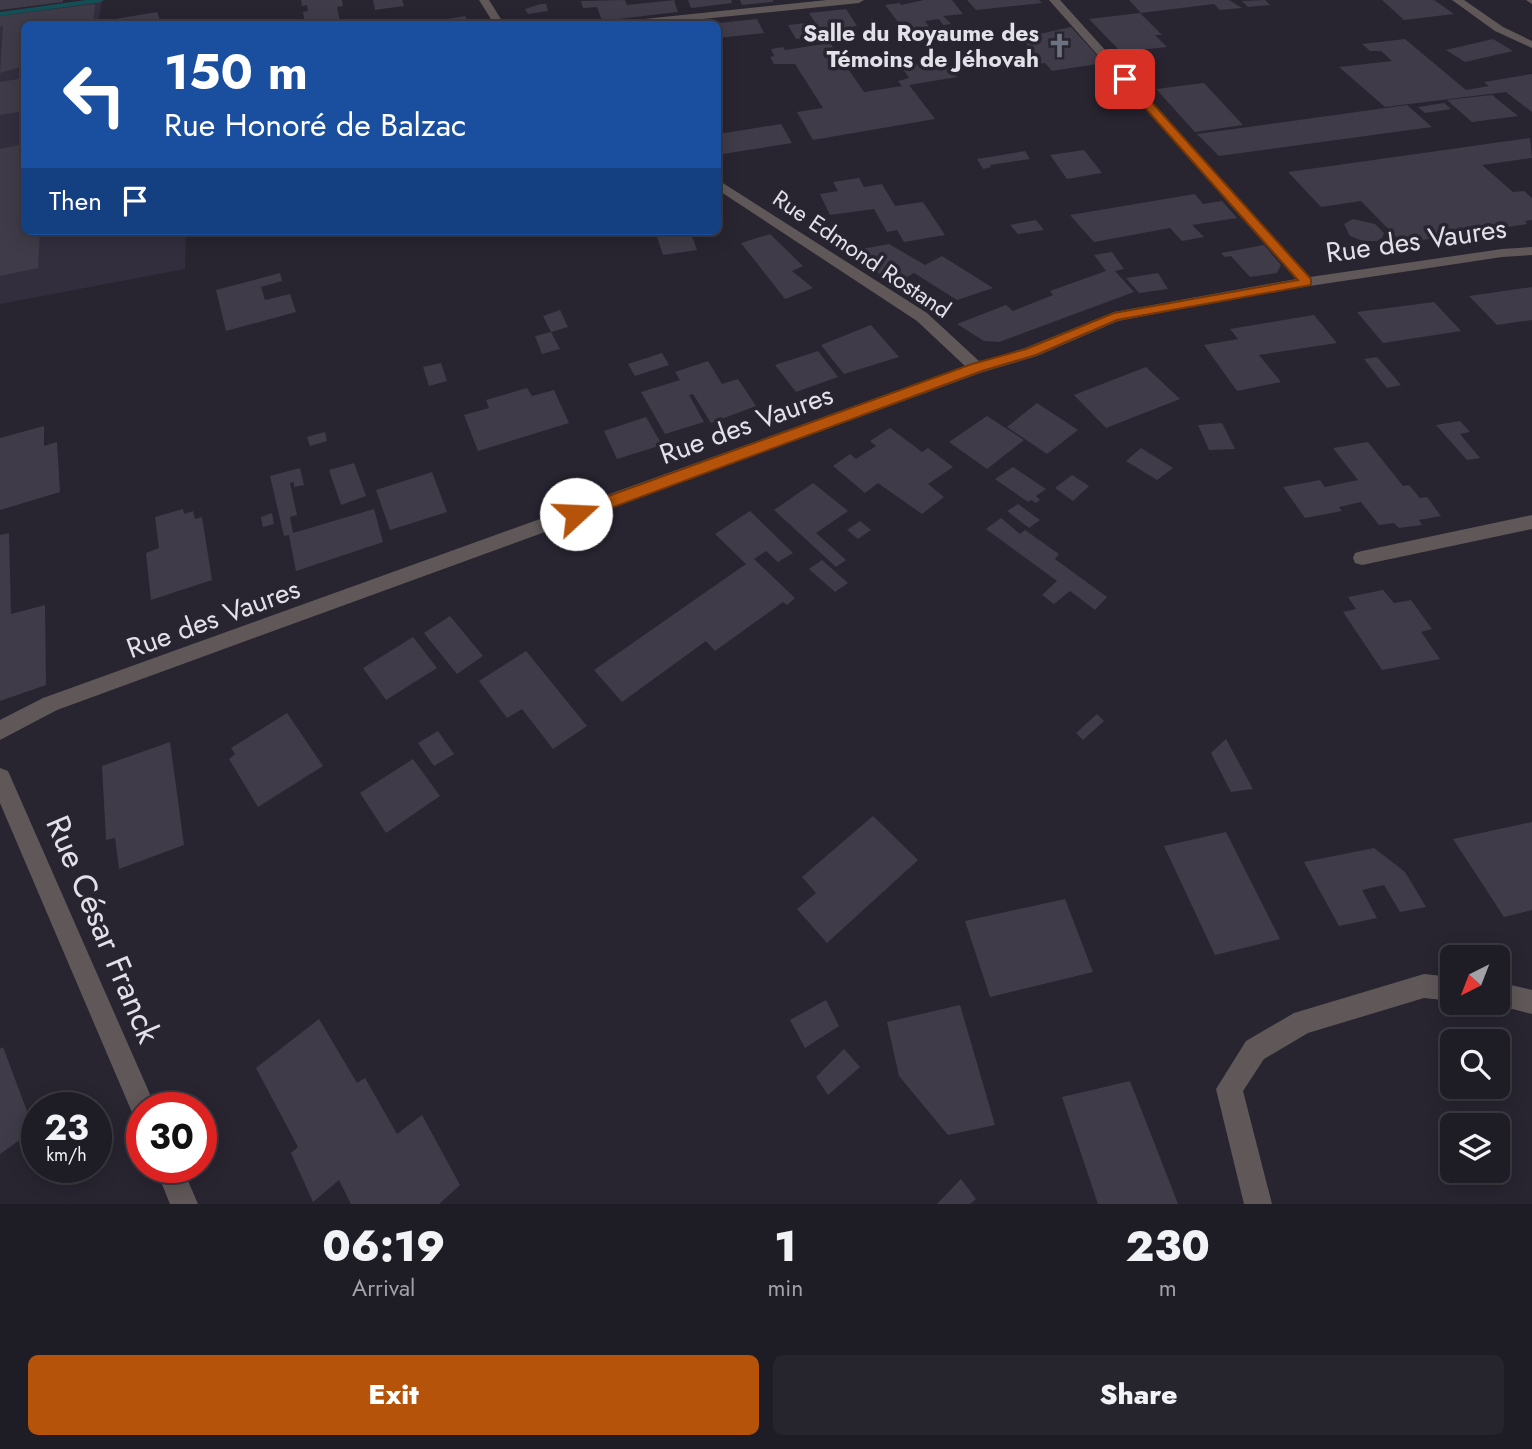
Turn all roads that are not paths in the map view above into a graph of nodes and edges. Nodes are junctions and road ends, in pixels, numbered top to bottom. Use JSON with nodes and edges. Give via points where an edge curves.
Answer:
{"nodes":[{"id":1,"x":484,"y":0,"type":"edge"},
{"id":2,"x":859,"y":0,"type":"edge"},
{"id":3,"x":1054,"y":0,"type":"edge"},
{"id":4,"x":1457,"y":0,"type":"edge"},
{"id":5,"x":497,"y":21,"type":"edge"},
{"id":6,"x":654,"y":21,"type":"edge"},
{"id":7,"x":1532,"y":45,"type":"edge"},
{"id":8,"x":721,"y":186,"type":"edge"},
{"id":9,"x":1532,"y":251,"type":"edge"},
{"id":10,"x":1307,"y":282,"type":"junction"},
{"id":11,"x":977,"y":368,"type":"junction"},
{"id":12,"x":1532,"y":522,"type":"edge"},
{"id":13,"x":1362,"y":558,"type":"dead end"},
{"id":14,"x":0,"y":731,"type":"edge"},
{"id":15,"x":0,"y":778,"type":"edge"},
{"id":16,"x":1440,"y":988,"type":"edge"},
{"id":17,"x":1510,"y":997,"type":"edge"},
{"id":18,"x":1532,"y":1002,"type":"edge"},
{"id":19,"x":136,"y":1092,"type":"edge"},
{"id":20,"x":175,"y":1183,"type":"edge"},
{"id":21,"x":184,"y":1204,"type":"edge"},
{"id":22,"x":1258,"y":1204,"type":"edge"}],
"edges":[{"from":1,"to":5,"type":"street"},
{"from":2,"to":6,"type":"street"},
{"from":3,"to":10,"type":"street"},
{"from":4,"to":7,"type":"street"},
{"from":8,"to":11,"type":"street","name":"Rue Edmond Rostand","via":[[922,317]]},
{"from":9,"to":10,"type":"street","name":"Rue des Vaures"},
{"from":10,"to":11,"type":"street","name":"Rue des Vaures","via":[[1114,317],[1031,352]]},
{"from":11,"to":14,"type":"street","name":"Rue des Vaures","via":[[50,704]]},
{"from":12,"to":13,"type":"street"},
{"from":15,"to":19,"type":"street","name":"Rue César Franck"},
{"from":16,"to":22,"type":"street","via":[[1424,986],[1303,1022],[1255,1050],[1229,1089]]},
{"from":17,"to":18,"type":"street"},
{"from":20,"to":21,"type":"street"}]}
